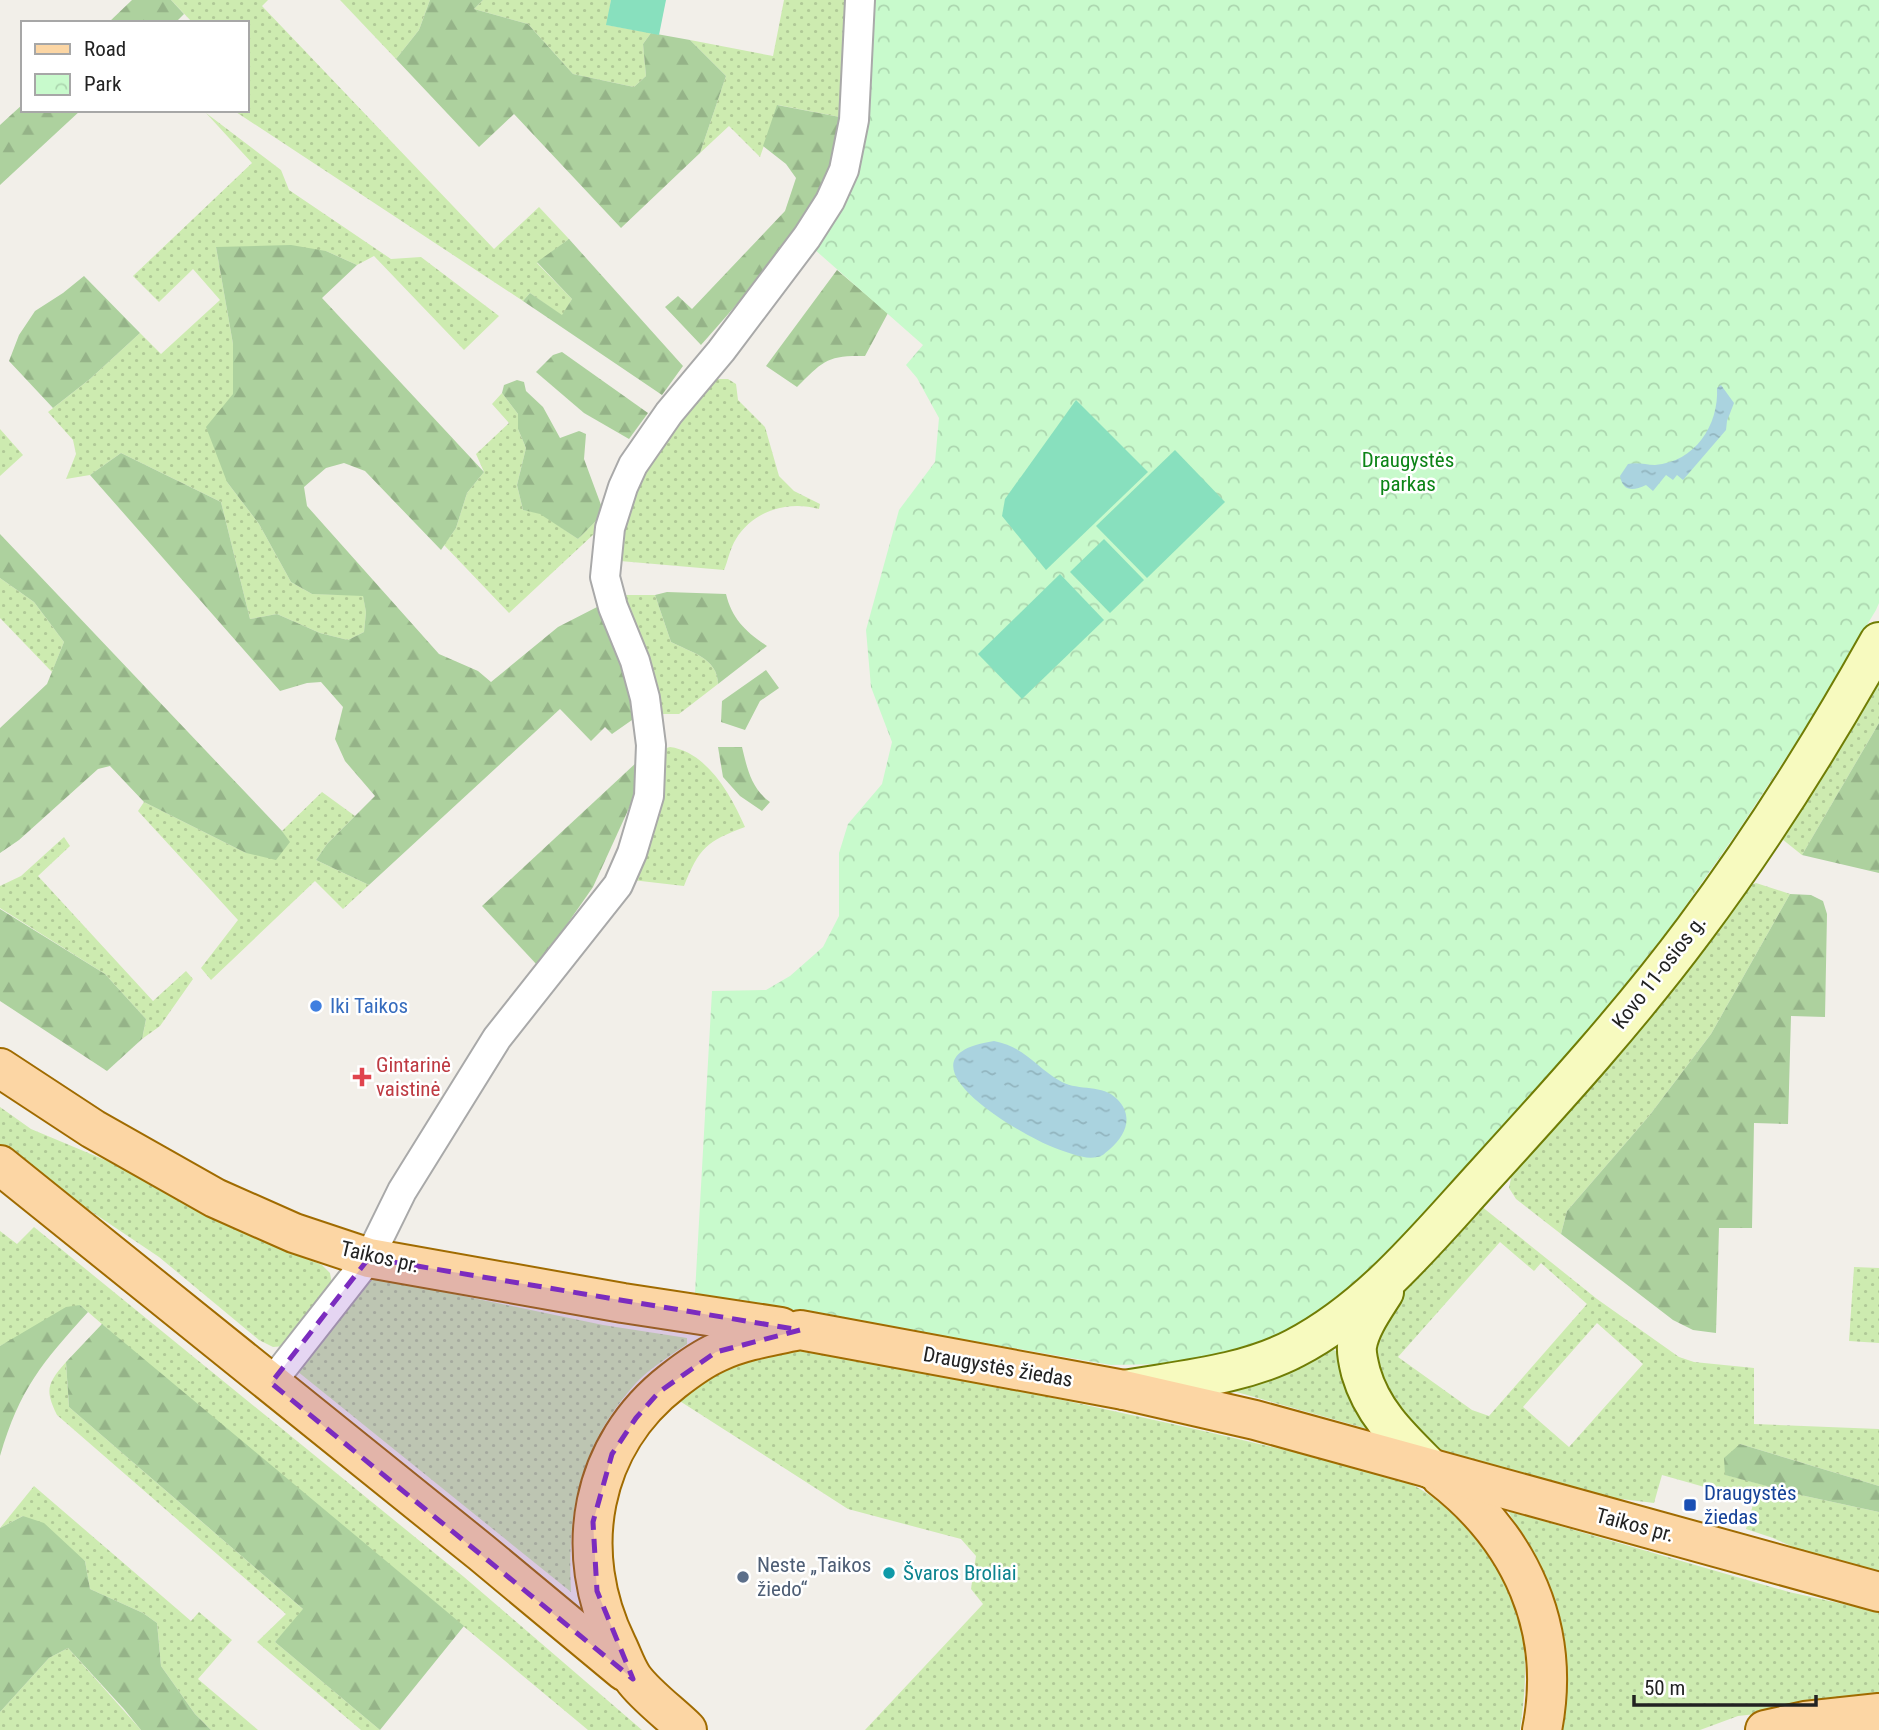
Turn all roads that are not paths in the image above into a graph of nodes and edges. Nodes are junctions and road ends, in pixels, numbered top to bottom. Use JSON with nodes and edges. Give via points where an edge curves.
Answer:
{"nodes":[{"id":1,"x":860,"y":0,"type":"edge"},
{"id":2,"x":1879,"y":642,"type":"edge"},
{"id":3,"x":0,"y":1068,"type":"edge"},
{"id":4,"x":0,"y":1165,"type":"edge"},
{"id":5,"x":369,"y":1258,"type":"junction"},
{"id":6,"x":1398,"y":1270,"type":"junction"},
{"id":7,"x":800,"y":1331,"type":"junction"},
{"id":8,"x":271,"y":1383,"type":"junction"},
{"id":9,"x":1124,"y":1390,"type":"junction"},
{"id":10,"x":1431,"y":1469,"type":"junction"},
{"id":11,"x":1879,"y":1592,"type":"edge"},
{"id":12,"x":633,"y":1679,"type":"junction"},
{"id":13,"x":1879,"y":1713,"type":"edge"},
{"id":14,"x":687,"y":1730,"type":"edge"},
{"id":15,"x":1542,"y":1730,"type":"edge"},
{"id":16,"x":1765,"y":1730,"type":"edge"}],
"edges":[{"from":1,"to":5,"type":"street","via":[[854,120],[844,170],[830,201],[633,465],[610,528],[605,577],[635,661],[651,737],[649,796],[632,853],[618,885],[497,1038],[402,1191]]},
{"from":2,"to":6,"type":"main road","name":"Kovo 11-osios g.","via":[[1796,784],[1694,930],[1575,1075]]},
{"from":3,"to":5,"type":"main road","name":"Taikos pr.","via":[[93,1129],[215,1198],[295,1233]]},
{"from":4,"to":8,"type":"main road"},
{"from":5,"to":7,"type":"main road","name":"Taikos pr."},
{"from":5,"to":8,"type":"street"},
{"from":6,"to":9,"type":"main road","name":"Kovo 11-osios g.","via":[[1342,1318],[1298,1347],[1251,1366]]},
{"from":6,"to":10,"type":"main road","name":"Kovo 11-osios g.","via":[[1364,1325],[1357,1346],[1359,1365],[1377,1412]]},
{"from":7,"to":9,"type":"main road","name":"Draugystės žiedas"},
{"from":7,"to":12,"type":"main road","name":"Draugystės žiedas","via":[[747,1340],[716,1352],[659,1392],[612,1454],[597,1499],[592,1553],[609,1629]]},
{"from":8,"to":12,"type":"main road"},
{"from":9,"to":10,"type":"main road","name":"Draugystės žiedas","via":[[1255,1420]]},
{"from":10,"to":11,"type":"main road","name":"Taikos pr."},
{"from":10,"to":15,"type":"main road","name":"Draugystės žiedas","via":[[1480,1511],[1525,1577],[1541,1623],[1548,1669]]},
{"from":12,"to":14,"type":"main road","name":"Draugystės žiedas"},
{"from":13,"to":16,"type":"main road"}]}
